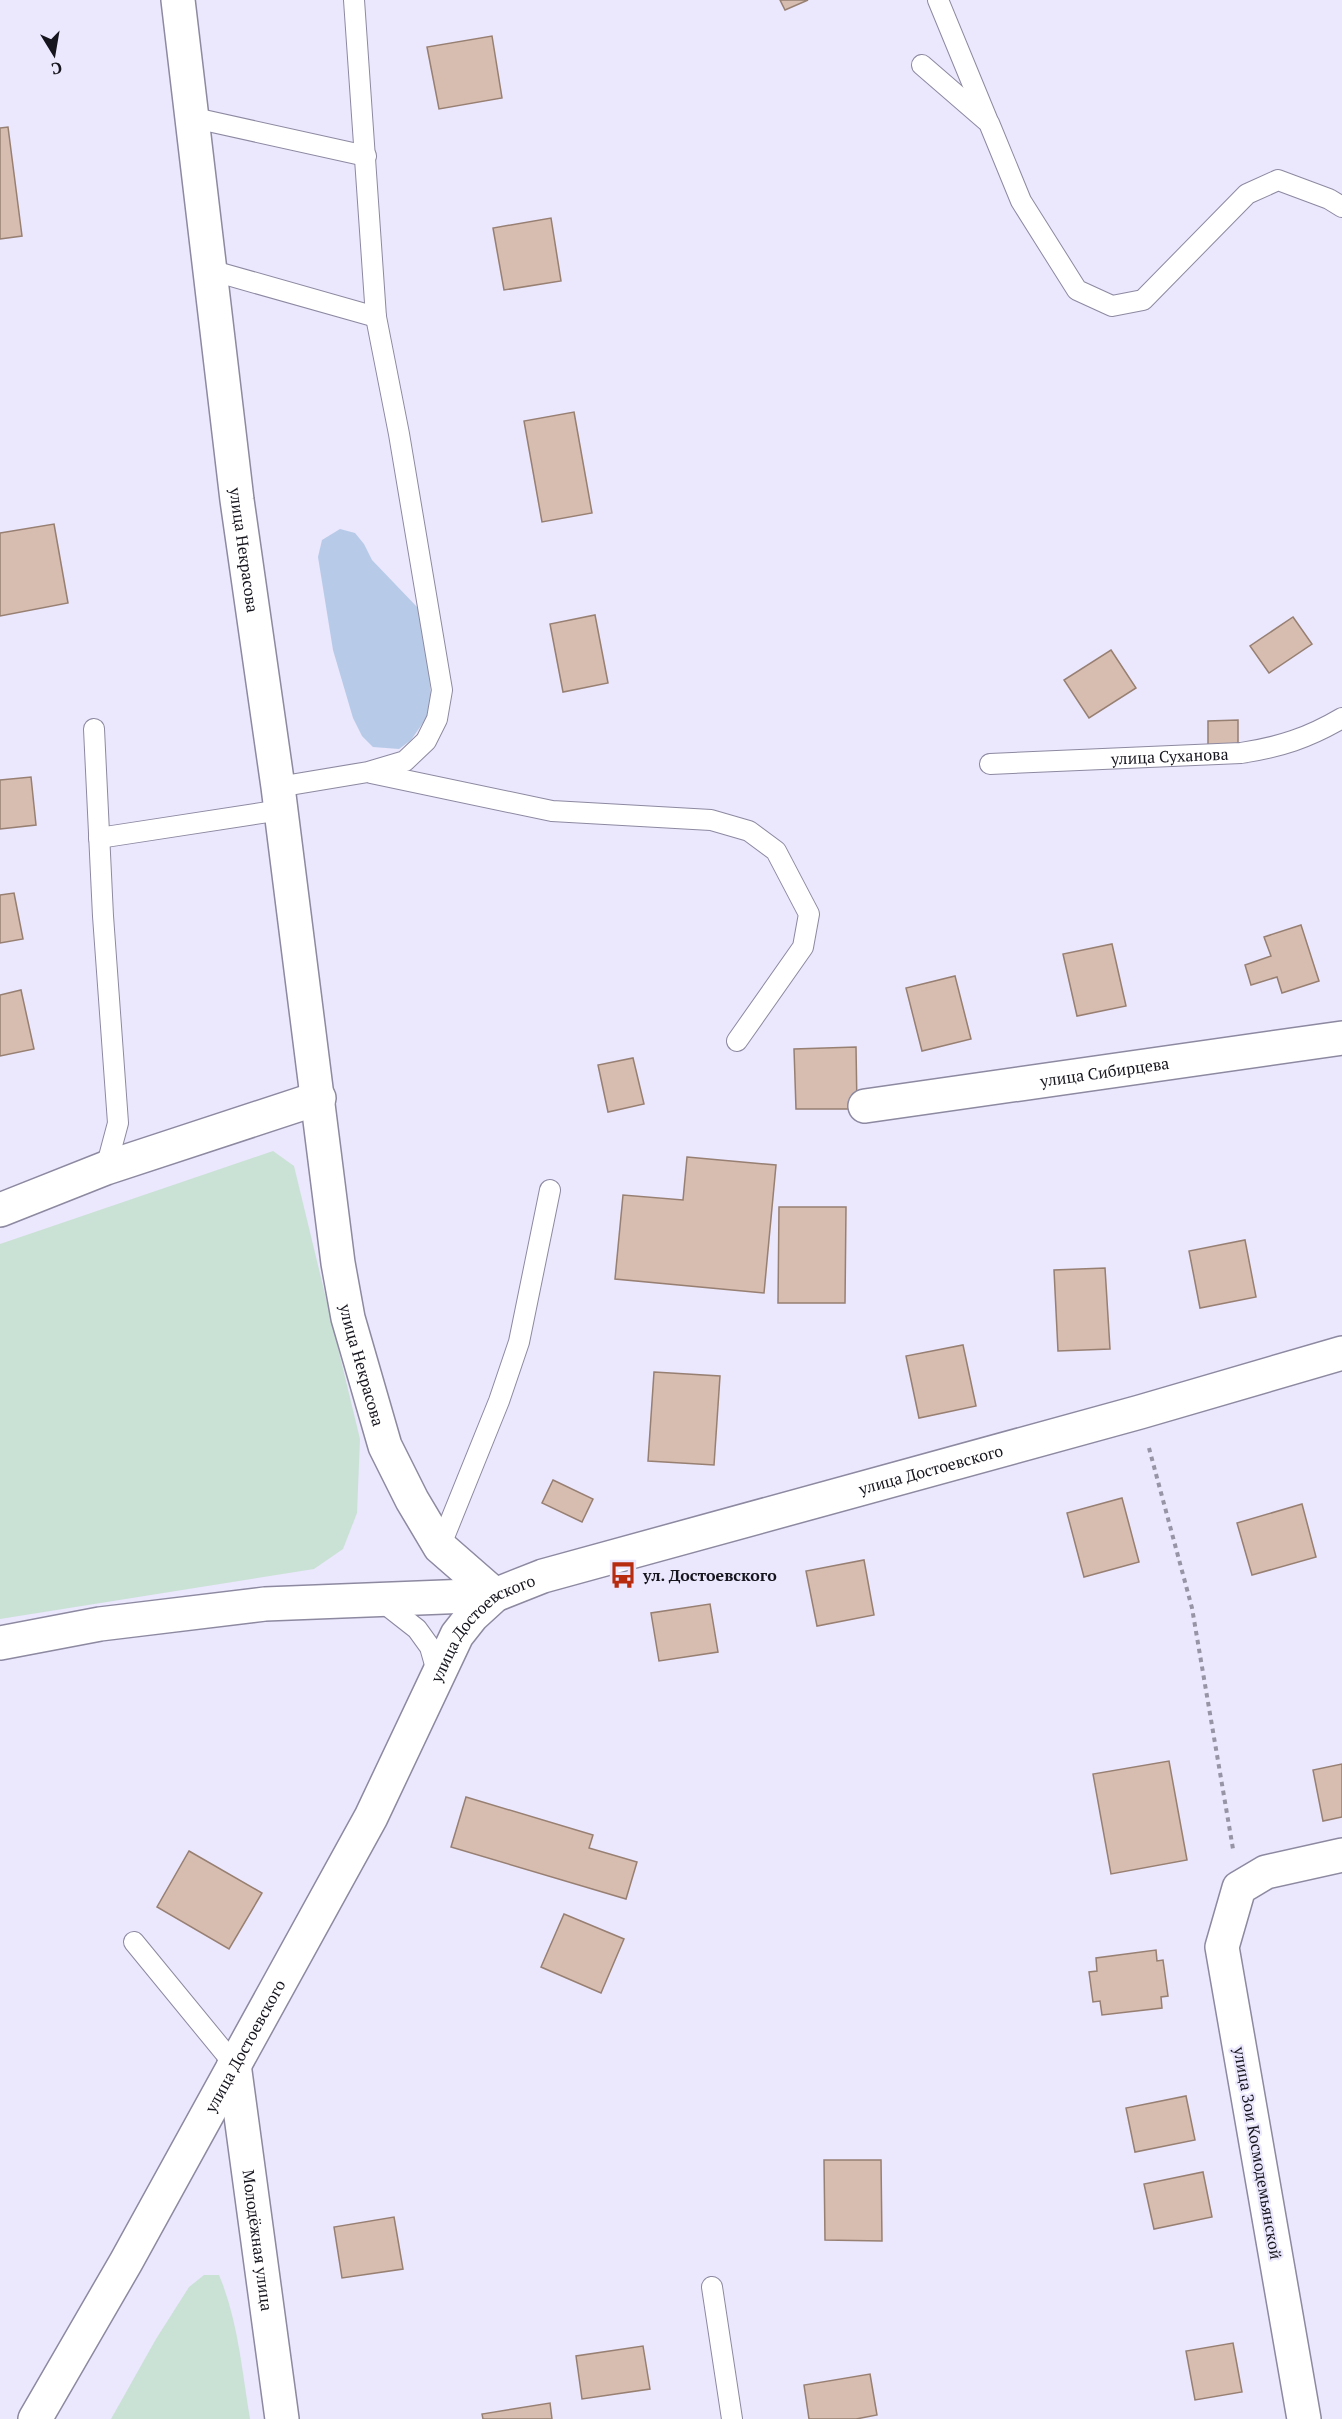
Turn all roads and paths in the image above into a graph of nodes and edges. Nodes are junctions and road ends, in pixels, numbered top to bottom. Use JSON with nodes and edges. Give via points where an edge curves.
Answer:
{"nodes":[{"id":1,"x":178,"y":0,"type":"edge"},
{"id":2,"x":354,"y":0,"type":"edge"},
{"id":3,"x":938,"y":0,"type":"edge"},
{"id":4,"x":922,"y":65,"type":"dead end"},
{"id":5,"x":190,"y":117,"type":"junction"},
{"id":6,"x":989,"y":123,"type":"junction"},
{"id":7,"x":366,"y":156,"type":"junction"},
{"id":8,"x":1342,"y":207,"type":"edge"},
{"id":9,"x":210,"y":270,"type":"junction"},
{"id":10,"x":376,"y":317,"type":"junction"},
{"id":11,"x":1342,"y":718,"type":"edge"},
{"id":12,"x":94,"y":729,"type":"dead end"},
{"id":13,"x":990,"y":764,"type":"dead end"},
{"id":14,"x":368,"y":772,"type":"junction"},
{"id":15,"x":279,"y":798,"type":"junction"},
{"id":16,"x":99,"y":838,"type":"junction"},
{"id":17,"x":1342,"y":1038,"type":"edge"},
{"id":18,"x":737,"y":1041,"type":"dead end"},
{"id":19,"x":319,"y":1098,"type":"junction"},
{"id":20,"x":865,"y":1106,"type":"dead end"},
{"id":21,"x":106,"y":1168,"type":"junction"},
{"id":22,"x":550,"y":1190,"type":"dead end"},
{"id":23,"x":0,"y":1210,"type":"edge"},
{"id":24,"x":1342,"y":1353,"type":"edge"},
{"id":25,"x":1140,"y":1413,"type":"junction"},
{"id":26,"x":440,"y":1547,"type":"junction"},
{"id":27,"x":495,"y":1595,"type":"junction"},
{"id":28,"x":380,"y":1600,"type":"junction"},
{"id":29,"x":0,"y":1643,"type":"edge"},
{"id":30,"x":438,"y":1675,"type":"junction"},
{"id":31,"x":1342,"y":1855,"type":"edge"},
{"id":32,"x":1239,"y":1888,"type":"junction"},
{"id":33,"x":134,"y":1942,"type":"dead end"},
{"id":34,"x":234,"y":2064,"type":"junction"},
{"id":35,"x":712,"y":2287,"type":"dead end"},
{"id":36,"x":34,"y":2419,"type":"edge"},
{"id":37,"x":282,"y":2419,"type":"edge"},
{"id":38,"x":732,"y":2419,"type":"edge"},
{"id":39,"x":1304,"y":2419,"type":"edge"}],
"edges":[{"from":1,"to":5,"type":"main road","name":"улица Некрасова"},
{"from":2,"to":7,"type":"lane"},
{"from":3,"to":6,"type":"lane"},
{"from":4,"to":6,"type":"lane"},
{"from":5,"to":7,"type":"lane"},
{"from":5,"to":9,"type":"main road","name":"улица Некрасова"},
{"from":6,"to":8,"type":"lane","via":[[1021,201],[1077,290],[1112,306],[1143,300],[1248,194],[1278,180]]},
{"from":7,"to":10,"type":"lane"},
{"from":9,"to":10,"type":"lane"},
{"from":9,"to":15,"type":"main road","name":"улица Некрасова","via":[[237,500]]},
{"from":10,"to":14,"type":"lane","via":[[442,690],[437,719],[426,741],[405,760]]},
{"from":11,"to":13,"type":"lane","name":"улица Суханова","via":[[1315,734],[1276,748],[1240,753]]},
{"from":12,"to":16,"type":"lane"},
{"from":14,"to":15,"type":"lane"},
{"from":14,"to":18,"type":"lane","via":[[552,811],[711,820],[749,831],[776,851],[809,914],[803,947]]},
{"from":15,"to":16,"type":"lane"},
{"from":15,"to":19,"type":"main road","name":"улица Некрасова"},
{"from":16,"to":21,"type":"lane","via":[[118,1123]]},
{"from":17,"to":20,"type":"main road","name":"улица Сибирцева"},
{"from":19,"to":21,"type":"main road"},
{"from":19,"to":26,"type":"main road","name":"улица Некрасова","via":[[348,1318],[385,1446]]},
{"from":21,"to":23,"type":"main road"},
{"from":22,"to":26,"type":"lane","via":[[519,1342]]},
{"from":24,"to":25,"type":"main road","name":"улица Достоевского"},
{"from":25,"to":27,"type":"main road","name":"улица Достоевского","via":[[543,1576]]},
{"from":25,"to":32,"type":"path","via":[[1192,1608]]},
{"from":26,"to":27,"type":"main road","name":"улица Некрасова"},
{"from":27,"to":28,"type":"main road"},
{"from":27,"to":30,"type":"main road","name":"улица Достоевского","via":[[457,1635]]},
{"from":28,"to":29,"type":"main road","via":[[265,1604],[100,1624]]},
{"from":28,"to":30,"type":"lane","via":[[417,1629],[430,1647]]},
{"from":30,"to":34,"type":"main road","name":"улица Достоевского","via":[[370,1817]]},
{"from":31,"to":32,"type":"main road","via":[[1266,1872]]},
{"from":32,"to":39,"type":"main road","name":"улица Зои Космодемьянской","via":[[1222,1947]]},
{"from":33,"to":34,"type":"lane"},
{"from":34,"to":36,"type":"main road","name":"улица Достоевского","via":[[126,2262]]},
{"from":34,"to":37,"type":"main road","name":"Молодёжная улица"},
{"from":35,"to":38,"type":"lane"}]}
